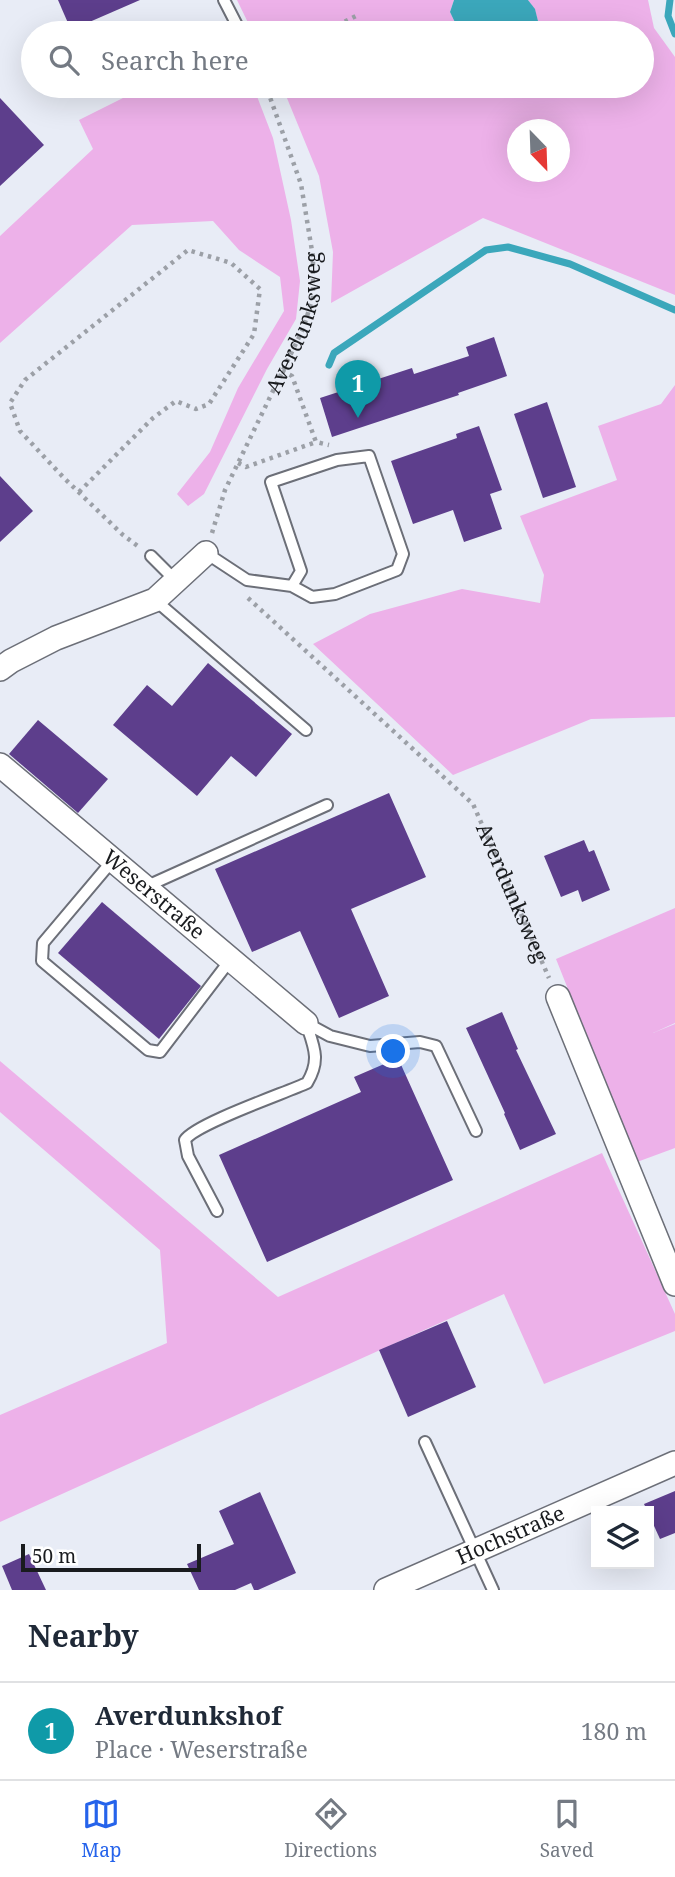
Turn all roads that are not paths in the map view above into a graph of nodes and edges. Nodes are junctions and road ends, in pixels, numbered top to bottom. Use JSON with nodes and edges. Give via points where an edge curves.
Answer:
{"nodes":[{"id":1,"x":224,"y":0,"type":"edge"},
{"id":2,"x":235,"y":21,"type":"edge"},
{"id":3,"x":206,"y":553,"type":"joint"},
{"id":4,"x":151,"y":556,"type":"road end"},
{"id":5,"x":176,"y":581,"type":"junction"},
{"id":6,"x":292,"y":586,"type":"junction"},
{"id":7,"x":155,"y":600,"type":"junction"},
{"id":8,"x":6,"y":661,"type":"edge"},
{"id":9,"x":306,"y":730,"type":"dead end"},
{"id":10,"x":0,"y":765,"type":"edge"},
{"id":11,"x":327,"y":805,"type":"dead end"},
{"id":12,"x":113,"y":860,"type":"junction"},
{"id":13,"x":145,"y":887,"type":"junction"},
{"id":14,"x":231,"y":959,"type":"junction"},
{"id":15,"x":558,"y":998,"type":"road end"},
{"id":16,"x":306,"y":1023,"type":"junction"},
{"id":17,"x":476,"y":1131,"type":"dead end"},
{"id":18,"x":217,"y":1210,"type":"dead end"},
{"id":19,"x":675,"y":1284,"type":"edge"},
{"id":20,"x":425,"y":1443,"type":"dead end"},
{"id":21,"x":675,"y":1463,"type":"edge"},
{"id":22,"x":476,"y":1551,"type":"junction"},
{"id":23,"x":386,"y":1590,"type":"edge"},
{"id":24,"x":493,"y":1590,"type":"edge"}],
"edges":[{"from":1,"to":2,"type":"lane"},
{"from":3,"to":5,"type":"street"},
{"from":3,"to":6,"type":"lane","via":[[247,580]]},
{"from":4,"to":5,"type":"lane"},
{"from":5,"to":7,"type":"street"},
{"from":6,"to":6,"type":"lane","via":[[312,597],[335,594],[397,570],[403,554],[369,456],[337,460],[271,482],[301,570]]},
{"from":7,"to":8,"type":"street"},
{"from":7,"to":9,"type":"lane"},
{"from":10,"to":12,"type":"street","name":"Weserstraße"},
{"from":11,"to":13,"type":"lane"},
{"from":12,"to":13,"type":"street","name":"Weserstraße"},
{"from":12,"to":14,"type":"lane","via":[[43,943],[42,961],[148,1050],[160,1052]]},
{"from":13,"to":14,"type":"street","name":"Weserstraße"},
{"from":14,"to":16,"type":"street","name":"Weserstraße"},
{"from":15,"to":19,"type":"street"},
{"from":16,"to":17,"type":"lane","via":[[370,1046],[420,1041],[436,1046]]},
{"from":16,"to":18,"type":"lane","via":[[316,1056],[307,1083],[208,1125],[185,1140],[188,1156]]},
{"from":20,"to":22,"type":"lane"},
{"from":21,"to":22,"type":"street","name":"Hochstraße"},
{"from":22,"to":23,"type":"street","name":"Hochstraße"},
{"from":22,"to":24,"type":"lane"}]}
